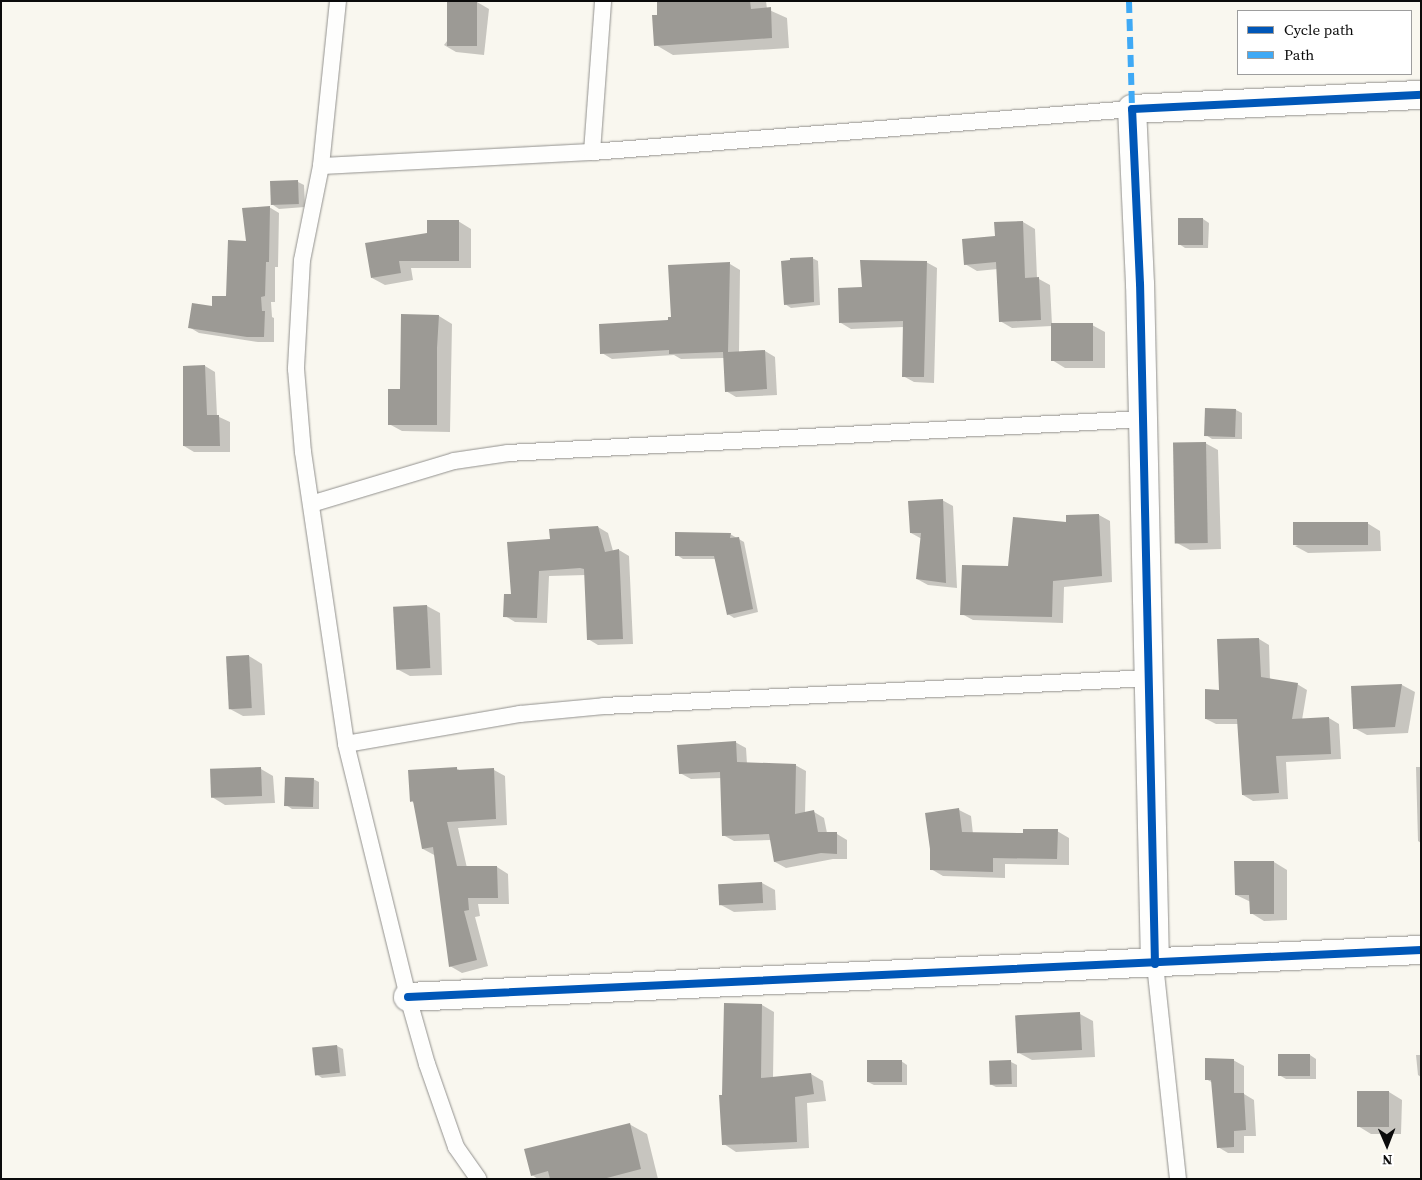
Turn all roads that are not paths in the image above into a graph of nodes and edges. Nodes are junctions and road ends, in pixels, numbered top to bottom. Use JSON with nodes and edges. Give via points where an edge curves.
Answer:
{"nodes":[{"id":1,"x":338,"y":1,"type":"edge"},
{"id":2,"x":603,"y":1,"type":"edge"},
{"id":3,"x":1421,"y":95,"type":"edge"},
{"id":4,"x":1132,"y":109,"type":"junction"},
{"id":5,"x":592,"y":152,"type":"junction"},
{"id":6,"x":321,"y":166,"type":"junction"},
{"id":7,"x":1143,"y":420,"type":"junction"},
{"id":8,"x":311,"y":504,"type":"junction"},
{"id":9,"x":1149,"y":678,"type":"junction"},
{"id":10,"x":346,"y":744,"type":"junction"},
{"id":11,"x":1421,"y":950,"type":"edge"},
{"id":12,"x":1156,"y":964,"type":"junction"},
{"id":13,"x":408,"y":997,"type":"junction"},
{"id":14,"x":478,"y":1179,"type":"edge"},
{"id":15,"x":1178,"y":1179,"type":"edge"}],
"edges":[{"from":1,"to":6,"type":"lane"},
{"from":2,"to":5,"type":"lane"},
{"from":3,"to":4,"type":"street"},
{"from":4,"to":5,"type":"lane"},
{"from":4,"to":7,"type":"street"},
{"from":5,"to":6,"type":"lane"},
{"from":6,"to":8,"type":"lane","via":[[302,260],[296,369]]},
{"from":7,"to":8,"type":"lane","via":[[508,453],[454,461]]},
{"from":7,"to":9,"type":"street"},
{"from":8,"to":10,"type":"lane"},
{"from":9,"to":10,"type":"lane","via":[[604,706],[520,714]]},
{"from":9,"to":12,"type":"street"},
{"from":10,"to":13,"type":"lane"},
{"from":11,"to":12,"type":"street"},
{"from":12,"to":13,"type":"street"},
{"from":12,"to":15,"type":"lane"},
{"from":13,"to":14,"type":"lane","via":[[426,1064],[456,1147]]}]}
